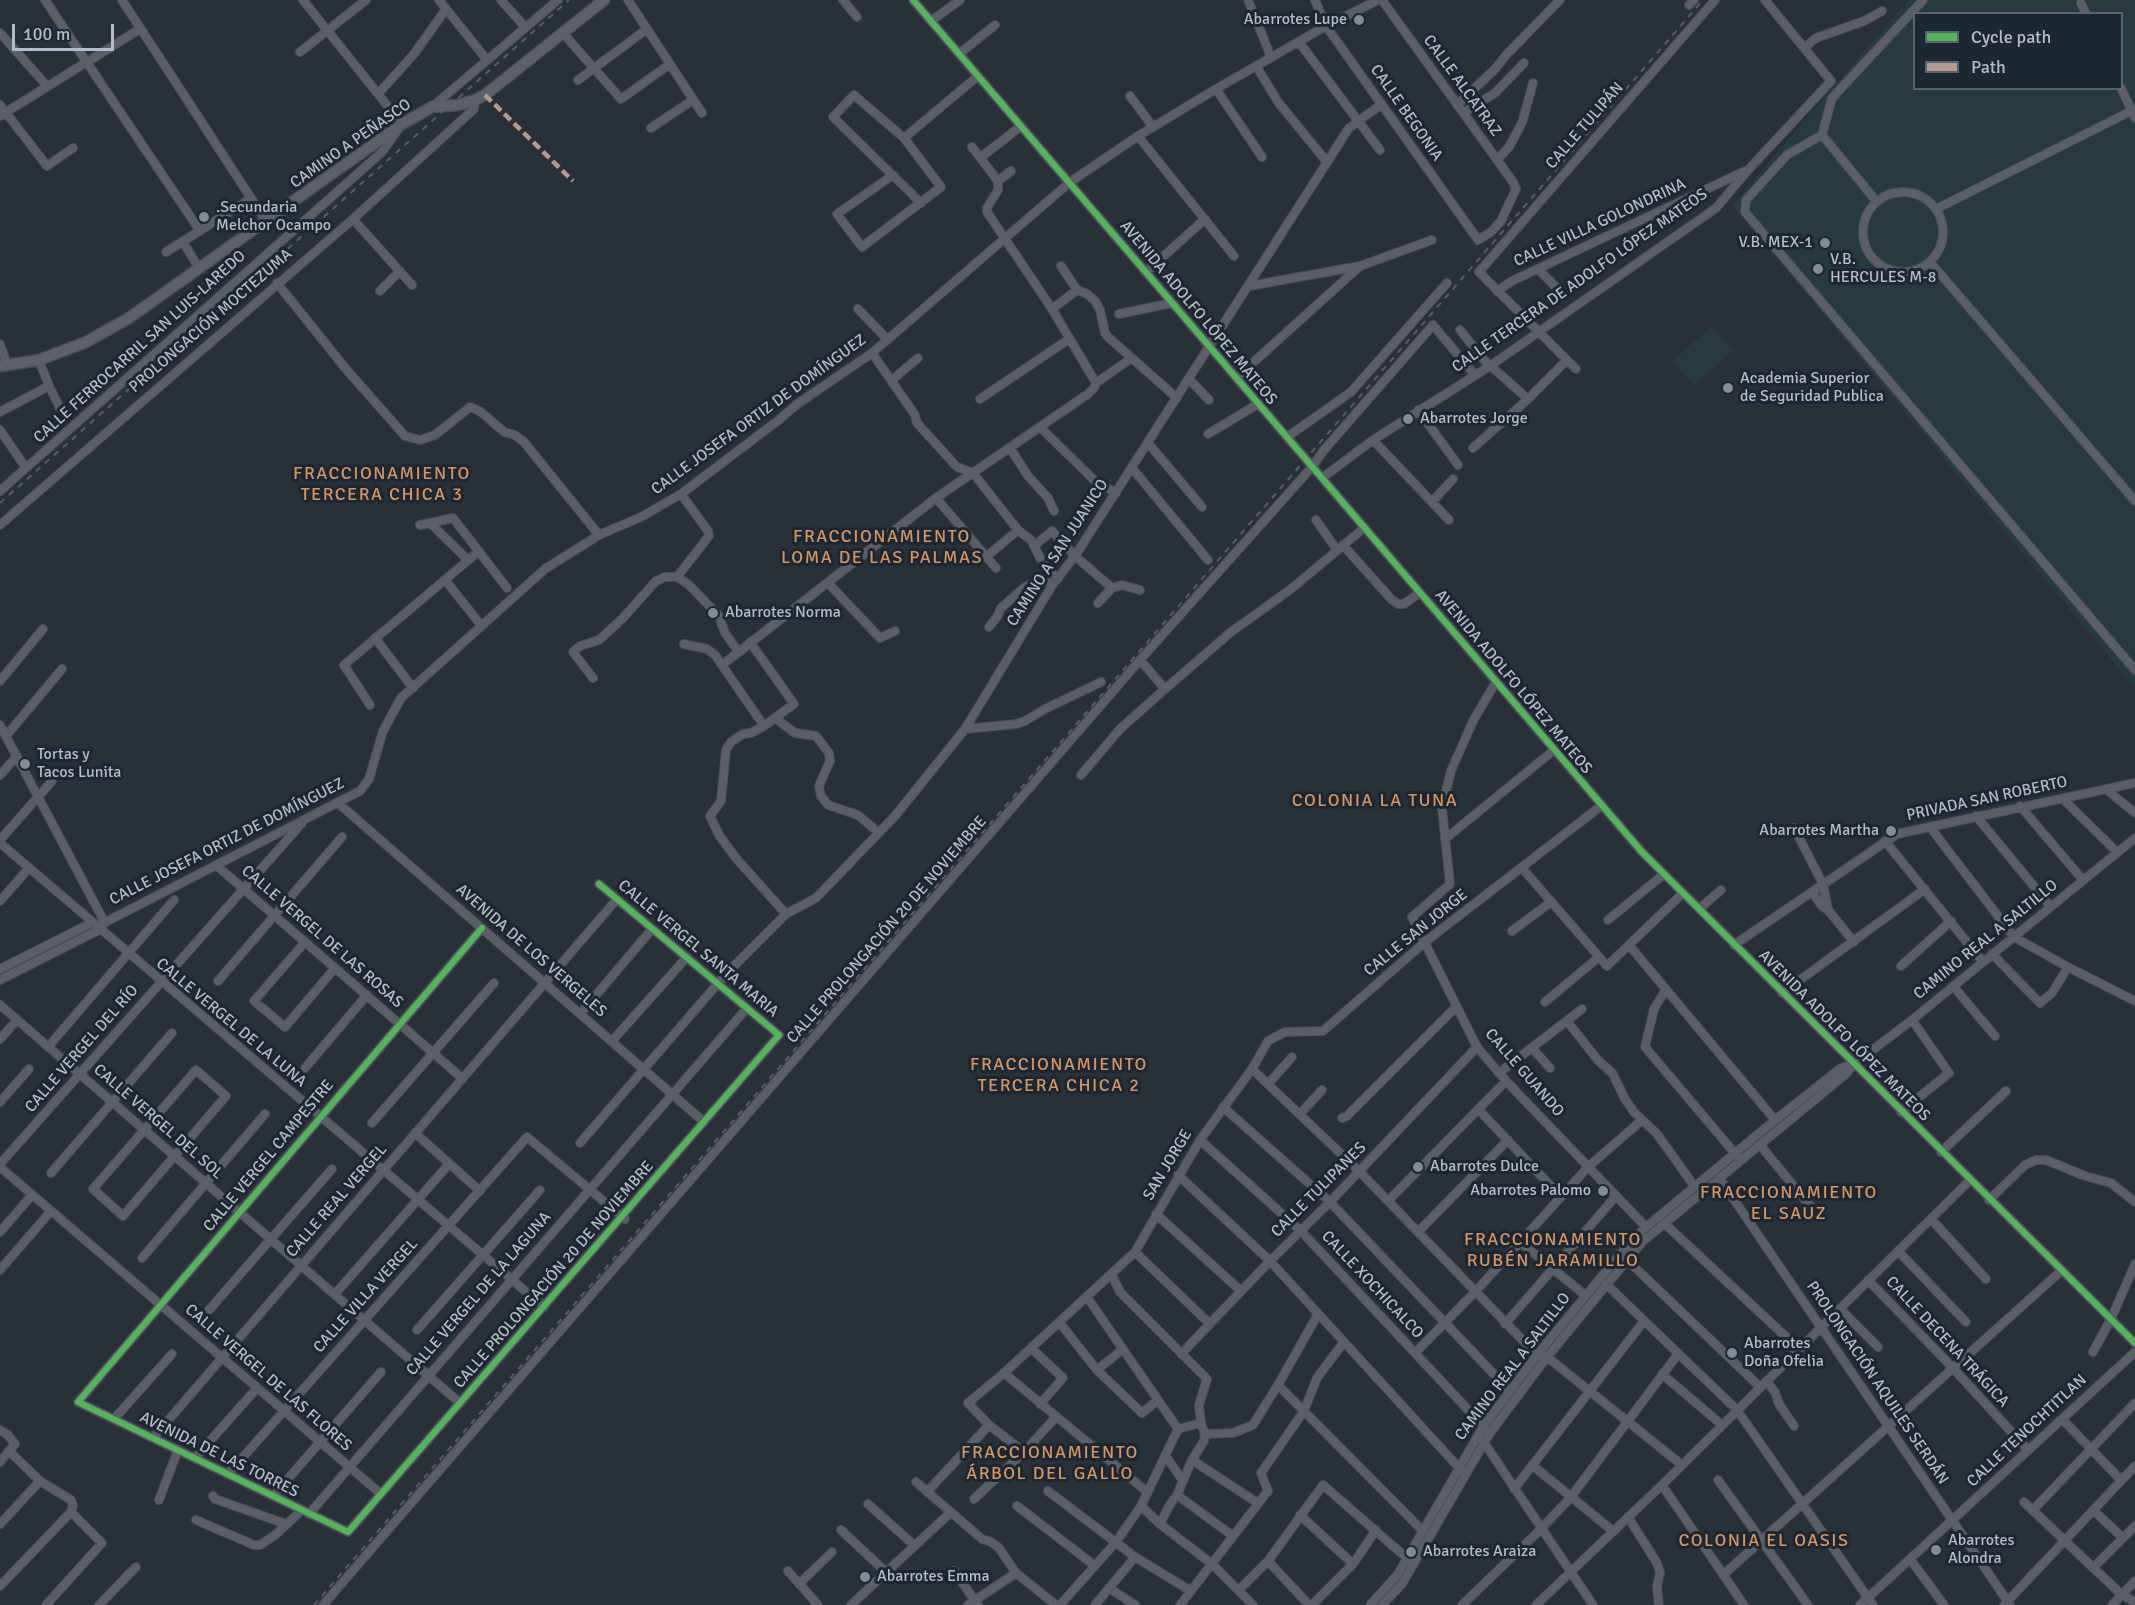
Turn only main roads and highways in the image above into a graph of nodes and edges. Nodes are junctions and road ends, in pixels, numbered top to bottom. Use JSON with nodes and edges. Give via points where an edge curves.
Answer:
{"nodes":[{"id":1,"x":604,"y":0,"type":"edge"},
{"id":2,"x":476,"y":100,"type":"joint"},
{"id":3,"x":4,"y":365,"type":"edge"}],
"edges":[{"from":1,"to":2,"type":"main road","name":"PROLONGACIÓN MOCTEZUMA"},
{"from":2,"to":3,"type":"main road","name":"CAMINO A PEÑASCO","via":[[432,106],[402,124],[129,318],[95,338],[39,360]]}]}
